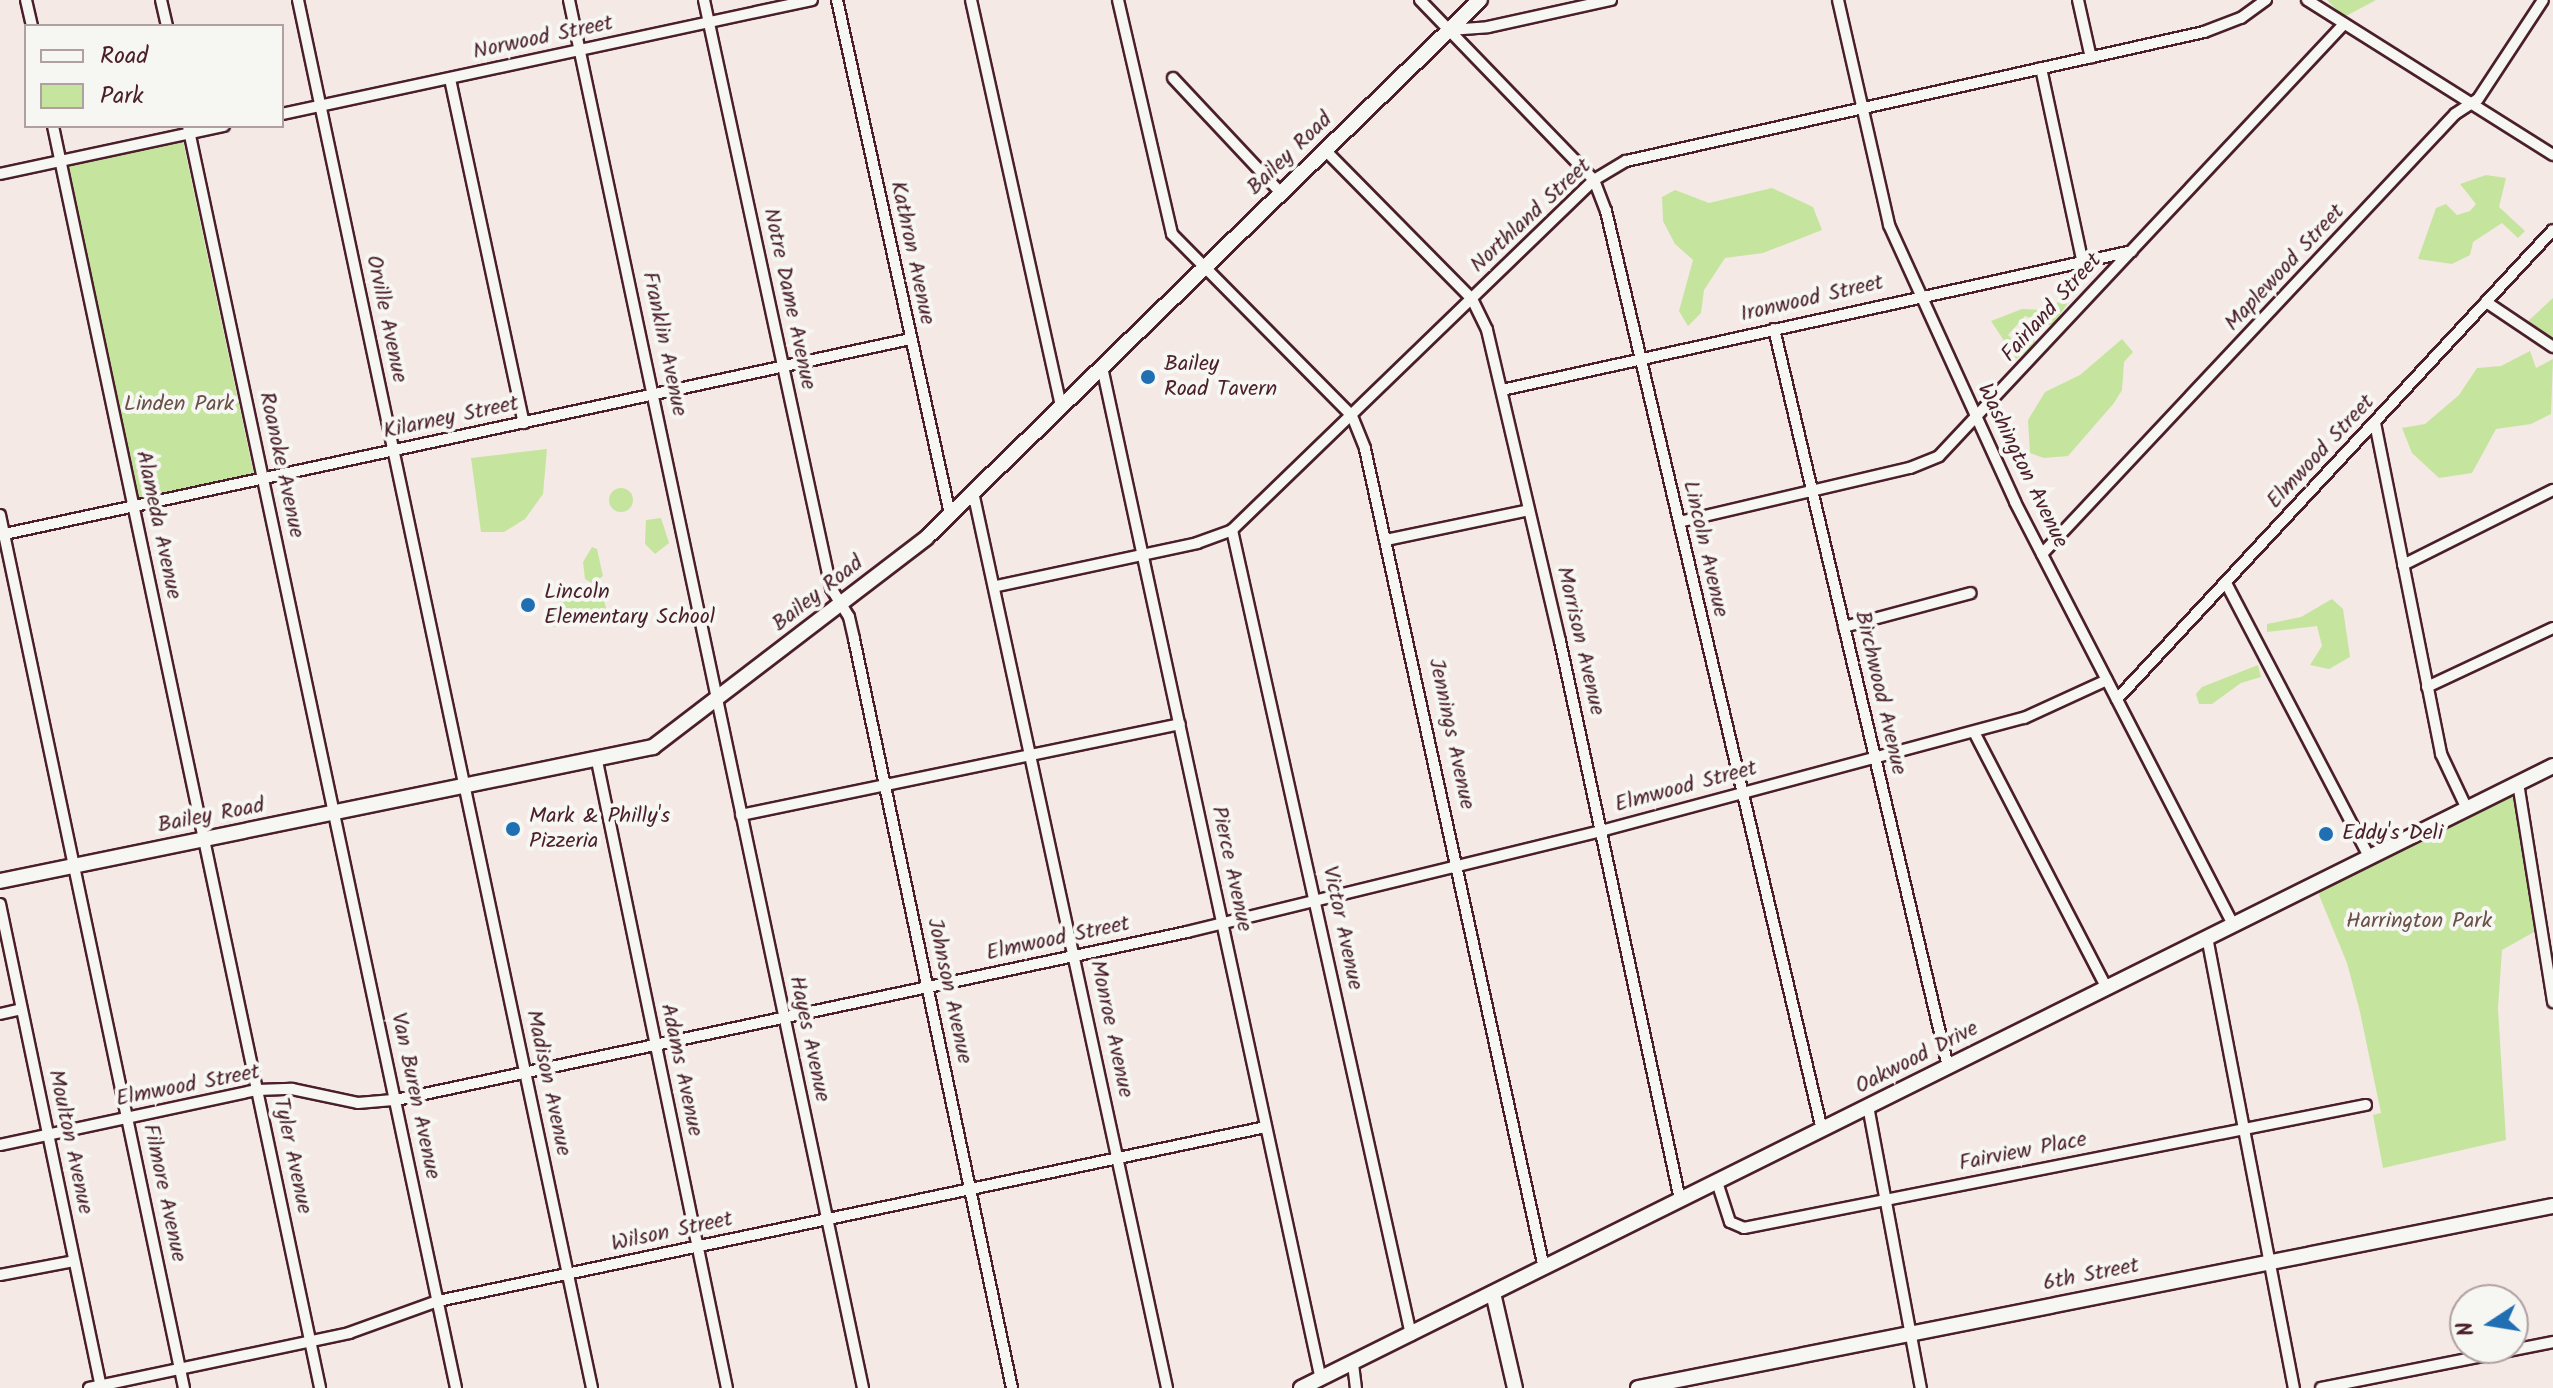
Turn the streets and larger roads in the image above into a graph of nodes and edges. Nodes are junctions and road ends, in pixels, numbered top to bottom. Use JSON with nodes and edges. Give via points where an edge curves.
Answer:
{"nodes":[{"id":1,"x":26,"y":0,"type":"edge"},
{"id":2,"x":161,"y":0,"type":"edge"},
{"id":3,"x":298,"y":0,"type":"edge"},
{"id":4,"x":569,"y":0,"type":"edge"},
{"id":5,"x":704,"y":0,"type":"edge"},
{"id":6,"x":812,"y":0,"type":"edge"},
{"id":7,"x":837,"y":0,"type":"edge"},
{"id":8,"x":971,"y":0,"type":"edge"},
{"id":9,"x":1118,"y":0,"type":"edge"},
{"id":10,"x":1420,"y":0,"type":"edge"},
{"id":11,"x":1480,"y":0,"type":"edge"},
{"id":12,"x":1611,"y":0,"type":"edge"},
{"id":13,"x":1838,"y":0,"type":"edge"},
{"id":14,"x":2078,"y":0,"type":"edge"},
{"id":15,"x":2266,"y":0,"type":"edge"},
{"id":16,"x":2307,"y":0,"type":"edge"},
{"id":17,"x":2543,"y":0,"type":"edge"},
{"id":18,"x":709,"y":22,"type":"junction"},
{"id":19,"x":32,"y":24,"type":"edge"},
{"id":20,"x":167,"y":24,"type":"edge"},
{"id":21,"x":2344,"y":24,"type":"junction"},
{"id":22,"x":1449,"y":30,"type":"junction"},
{"id":23,"x":580,"y":50,"type":"junction"},
{"id":24,"x":2091,"y":58,"type":"junction"},
{"id":25,"x":2041,"y":68,"type":"junction"},
{"id":26,"x":1173,"y":78,"type":"dead end"},
{"id":27,"x":450,"y":79,"type":"junction"},
{"id":28,"x":2470,"y":104,"type":"junction"},
{"id":29,"x":321,"y":106,"type":"junction"},
{"id":30,"x":1861,"y":109,"type":"junction"},
{"id":31,"x":284,"y":114,"type":"edge"},
{"id":32,"x":53,"y":128,"type":"edge"},
{"id":33,"x":189,"y":130,"type":"edge"},
{"id":34,"x":1325,"y":150,"type":"junction"},
{"id":35,"x":2553,"y":155,"type":"edge"},
{"id":36,"x":61,"y":161,"type":"junction"},
{"id":37,"x":0,"y":174,"type":"edge"},
{"id":38,"x":1594,"y":180,"type":"junction"},
{"id":39,"x":1281,"y":193,"type":"junction"},
{"id":40,"x":2553,"y":230,"type":"edge"},
{"id":41,"x":2132,"y":251,"type":"junction"},
{"id":42,"x":2082,"y":259,"type":"junction"},
{"id":43,"x":1205,"y":267,"type":"junction"},
{"id":44,"x":1921,"y":295,"type":"junction"},
{"id":45,"x":1472,"y":299,"type":"junction"},
{"id":46,"x":2486,"y":302,"type":"junction"},
{"id":47,"x":1774,"y":329,"type":"junction"},
{"id":48,"x":910,"y":339,"type":"junction"},
{"id":49,"x":2553,"y":347,"type":"edge"},
{"id":50,"x":1641,"y":358,"type":"junction"},
{"id":51,"x":783,"y":367,"type":"junction"},
{"id":52,"x":1102,"y":367,"type":"junction"},
{"id":53,"x":1502,"y":390,"type":"junction"},
{"id":54,"x":654,"y":395,"type":"junction"},
{"id":55,"x":1061,"y":406,"type":"junction"},
{"id":56,"x":1352,"y":416,"type":"junction"},
{"id":57,"x":1976,"y":421,"type":"junction"},
{"id":58,"x":524,"y":423,"type":"junction"},
{"id":59,"x":2375,"y":423,"type":"junction"},
{"id":60,"x":395,"y":450,"type":"junction"},
{"id":61,"x":264,"y":479,"type":"junction"},
{"id":62,"x":2553,"y":490,"type":"edge"},
{"id":63,"x":1812,"y":491,"type":"junction"},
{"id":64,"x":973,"y":492,"type":"junction"},
{"id":65,"x":134,"y":507,"type":"junction"},
{"id":66,"x":1529,"y":510,"type":"junction"},
{"id":67,"x":950,"y":514,"type":"junction"},
{"id":68,"x":0,"y":515,"type":"edge"},
{"id":69,"x":1679,"y":522,"type":"junction"},
{"id":70,"x":1232,"y":530,"type":"junction"},
{"id":71,"x":2,"y":534,"type":"edge"},
{"id":72,"x":1386,"y":540,"type":"junction"},
{"id":73,"x":2042,"y":554,"type":"junction"},
{"id":74,"x":1145,"y":555,"type":"junction"},
{"id":75,"x":2403,"y":565,"type":"junction"},
{"id":76,"x":2226,"y":583,"type":"junction"},
{"id":77,"x":997,"y":586,"type":"junction"},
{"id":78,"x":1971,"y":593,"type":"dead end"},
{"id":79,"x":840,"y":604,"type":"junction"},
{"id":80,"x":1844,"y":627,"type":"junction"},
{"id":81,"x":2553,"y":628,"type":"edge"},
{"id":82,"x":2107,"y":680,"type":"junction"},
{"id":83,"x":2427,"y":687,"type":"junction"},
{"id":84,"x":719,"y":697,"type":"junction"},
{"id":85,"x":2117,"y":699,"type":"junction"},
{"id":86,"x":1180,"y":724,"type":"junction"},
{"id":87,"x":1974,"y":732,"type":"junction"},
{"id":88,"x":1033,"y":754,"type":"junction"},
{"id":89,"x":1874,"y":757,"type":"junction"},
{"id":90,"x":597,"y":761,"type":"junction"},
{"id":91,"x":2553,"y":766,"type":"edge"},
{"id":92,"x":2518,"y":783,"type":"junction"},
{"id":93,"x":885,"y":786,"type":"junction"},
{"id":94,"x":466,"y":787,"type":"junction"},
{"id":95,"x":1742,"y":794,"type":"junction"},
{"id":96,"x":2467,"y":809,"type":"junction"},
{"id":97,"x":335,"y":813,"type":"junction"},
{"id":98,"x":741,"y":815,"type":"junction"},
{"id":99,"x":1601,"y":831,"type":"junction"},
{"id":100,"x":205,"y":839,"type":"junction"},
{"id":101,"x":2369,"y":857,"type":"junction"},
{"id":102,"x":75,"y":865,"type":"junction"},
{"id":103,"x":1458,"y":867,"type":"junction"},
{"id":104,"x":0,"y":881,"type":"edge"},
{"id":105,"x":1316,"y":901,"type":"junction"},
{"id":106,"x":0,"y":904,"type":"edge"},
{"id":107,"x":1222,"y":923,"type":"junction"},
{"id":108,"x":2233,"y":924,"type":"junction"},
{"id":109,"x":2207,"y":937,"type":"junction"},
{"id":110,"x":1076,"y":956,"type":"junction"},
{"id":111,"x":2106,"y":987,"type":"junction"},
{"id":112,"x":927,"y":988,"type":"junction"},
{"id":113,"x":2553,"y":1002,"type":"edge"},
{"id":114,"x":21,"y":1009,"type":"junction"},
{"id":115,"x":0,"y":1014,"type":"edge"},
{"id":116,"x":784,"y":1018,"type":"junction"},
{"id":117,"x":655,"y":1045,"type":"junction"},
{"id":118,"x":1948,"y":1067,"type":"junction"},
{"id":119,"x":525,"y":1072,"type":"junction"},
{"id":120,"x":257,"y":1090,"type":"junction"},
{"id":121,"x":396,"y":1100,"type":"junction"},
{"id":122,"x":2366,"y":1105,"type":"dead end"},
{"id":123,"x":1868,"y":1106,"type":"junction"},
{"id":124,"x":128,"y":1117,"type":"junction"},
{"id":125,"x":1266,"y":1127,"type":"junction"},
{"id":126,"x":2245,"y":1128,"type":"junction"},
{"id":127,"x":1822,"y":1130,"type":"junction"},
{"id":128,"x":48,"y":1135,"type":"junction"},
{"id":129,"x":0,"y":1145,"type":"edge"},
{"id":130,"x":1118,"y":1158,"type":"junction"},
{"id":131,"x":1717,"y":1182,"type":"junction"},
{"id":132,"x":970,"y":1189,"type":"junction"},
{"id":133,"x":1886,"y":1199,"type":"junction"},
{"id":134,"x":1680,"y":1200,"type":"junction"},
{"id":135,"x":2553,"y":1206,"type":"edge"},
{"id":136,"x":827,"y":1219,"type":"junction"},
{"id":137,"x":698,"y":1245,"type":"junction"},
{"id":138,"x":74,"y":1261,"type":"junction"},
{"id":139,"x":2271,"y":1262,"type":"junction"},
{"id":140,"x":1544,"y":1268,"type":"junction"},
{"id":141,"x":568,"y":1274,"type":"junction"},
{"id":142,"x":0,"y":1275,"type":"edge"},
{"id":143,"x":1493,"y":1293,"type":"junction"},
{"id":144,"x":438,"y":1301,"type":"junction"},
{"id":145,"x":1912,"y":1334,"type":"junction"},
{"id":146,"x":1411,"y":1335,"type":"junction"},
{"id":147,"x":311,"y":1341,"type":"junction"},
{"id":148,"x":2553,"y":1342,"type":"edge"},
{"id":149,"x":1353,"y":1364,"type":"junction"},
{"id":150,"x":180,"y":1369,"type":"junction"},
{"id":151,"x":1324,"y":1384,"type":"edge"},
{"id":152,"x":96,"y":1387,"type":"edge"},
{"id":153,"x":184,"y":1388,"type":"edge"},
{"id":154,"x":320,"y":1388,"type":"edge"},
{"id":155,"x":456,"y":1388,"type":"edge"},
{"id":156,"x":592,"y":1388,"type":"edge"},
{"id":157,"x":727,"y":1388,"type":"edge"},
{"id":158,"x":863,"y":1388,"type":"edge"},
{"id":159,"x":1012,"y":1388,"type":"edge"},
{"id":160,"x":1167,"y":1388,"type":"edge"},
{"id":161,"x":1301,"y":1388,"type":"edge"},
{"id":162,"x":1356,"y":1388,"type":"edge"},
{"id":163,"x":1515,"y":1388,"type":"edge"},
{"id":164,"x":1638,"y":1388,"type":"edge"},
{"id":165,"x":1921,"y":1388,"type":"edge"},
{"id":166,"x":2294,"y":1388,"type":"edge"},
{"id":167,"x":2321,"y":1388,"type":"edge"}],
"edges":[{"from":1,"to":19,"type":"street"},
{"from":2,"to":20,"type":"street"},
{"from":3,"to":29,"type":"street","name":"Orville Avenue"},
{"from":4,"to":23,"type":"street","name":"Franklin Avenue"},
{"from":5,"to":18,"type":"street","name":"Notre Dame Avenue"},
{"from":6,"to":18,"type":"street","name":"Norwood Street"},
{"from":7,"to":48,"type":"street","name":"Kathron Avenue"},
{"from":8,"to":55,"type":"street"},
{"from":9,"to":43,"type":"street","name":"Jennings Avenue","via":[[1164,212],[1172,234]]},
{"from":10,"to":22,"type":"street","name":"Lincoln Avenue"},
{"from":11,"to":22,"type":"street","name":"Bailey Road"},
{"from":12,"to":22,"type":"street","via":[[1488,27]]},
{"from":13,"to":30,"type":"street","name":"Washington Avenue"},
{"from":14,"to":24,"type":"street"},
{"from":15,"to":24,"type":"street","name":"Northland Street","via":[[2219,28]]},
{"from":16,"to":21,"type":"street"},
{"from":17,"to":28,"type":"street","name":"Maplewood Street","via":[[2484,92]]},
{"from":18,"to":23,"type":"street","name":"Norwood Street"},
{"from":18,"to":51,"type":"street","name":"Notre Dame Avenue"},
{"from":21,"to":28,"type":"street"},
{"from":21,"to":41,"type":"street","name":"Fairland Street"},
{"from":22,"to":34,"type":"street","name":"Bailey Road"},
{"from":22,"to":38,"type":"street","name":"Lincoln Avenue"},
{"from":23,"to":27,"type":"street","name":"Norwood Street"},
{"from":23,"to":54,"type":"street","name":"Franklin Avenue"},
{"from":24,"to":25,"type":"street","name":"Northland Street"},
{"from":25,"to":30,"type":"street","name":"Northland Street"},
{"from":25,"to":42,"type":"street"},
{"from":26,"to":39,"type":"street"},
{"from":27,"to":29,"type":"street","name":"Norwood Street"},
{"from":27,"to":58,"type":"street"},
{"from":28,"to":35,"type":"street"},
{"from":28,"to":73,"type":"street","name":"Maplewood Street"},
{"from":29,"to":31,"type":"street","name":"Norwood Street"},
{"from":29,"to":60,"type":"street","name":"Orville Avenue"},
{"from":30,"to":38,"type":"street","name":"Northland Street","via":[[1626,161]]},
{"from":30,"to":44,"type":"street","name":"Washington Avenue","via":[[1884,210]]},
{"from":32,"to":36,"type":"street","name":"Alameda Avenue"},
{"from":33,"to":36,"type":"street"},
{"from":33,"to":61,"type":"street","name":"Roanoke Avenue"},
{"from":34,"to":39,"type":"street","name":"Bailey Road"},
{"from":34,"to":45,"type":"street","name":"Morrison Avenue"},
{"from":36,"to":37,"type":"street"},
{"from":36,"to":65,"type":"street","name":"Alameda Avenue"},
{"from":38,"to":45,"type":"street","name":"Northland Street"},
{"from":38,"to":50,"type":"street","name":"Lincoln Avenue"},
{"from":39,"to":43,"type":"street","name":"Bailey Road"},
{"from":40,"to":46,"type":"street","name":"Elmwood Street"},
{"from":41,"to":42,"type":"street","name":"Ironwood Street"},
{"from":41,"to":57,"type":"street","name":"Fairland Street"},
{"from":42,"to":44,"type":"street","name":"Ironwood Street"},
{"from":43,"to":52,"type":"street","name":"Bailey Road"},
{"from":43,"to":56,"type":"street","name":"Jennings Avenue"},
{"from":44,"to":47,"type":"street","name":"Ironwood Street"},
{"from":44,"to":57,"type":"street","name":"Washington Avenue"},
{"from":45,"to":53,"type":"street","name":"Morrison Avenue","via":[[1487,330]]},
{"from":45,"to":56,"type":"street","name":"Northland Street"},
{"from":46,"to":49,"type":"street"},
{"from":46,"to":59,"type":"street","name":"Elmwood Street"},
{"from":47,"to":50,"type":"street","name":"Ironwood Street"},
{"from":47,"to":63,"type":"street","name":"Birchwood Avenue"},
{"from":48,"to":51,"type":"street","name":"Kilarney Street"},
{"from":48,"to":67,"type":"street","name":"Kathron Avenue"},
{"from":50,"to":53,"type":"street","name":"Ironwood Street"},
{"from":50,"to":69,"type":"street","name":"Lincoln Avenue"},
{"from":51,"to":54,"type":"street","name":"Kilarney Street"},
{"from":51,"to":79,"type":"street","name":"Notre Dame Avenue","via":[[831,588]]},
{"from":52,"to":55,"type":"street","name":"Bailey Road"},
{"from":52,"to":74,"type":"street","name":"Pierce Avenue"},
{"from":53,"to":66,"type":"street","name":"Morrison Avenue"},
{"from":54,"to":58,"type":"street","name":"Kilarney Street"},
{"from":54,"to":84,"type":"street","name":"Franklin Avenue"},
{"from":55,"to":64,"type":"street","name":"Bailey Road"},
{"from":56,"to":70,"type":"street","name":"Northland Street"},
{"from":56,"to":72,"type":"street","name":"Jennings Avenue"},
{"from":57,"to":63,"type":"street","name":"Fairland Street","via":[[1925,463]]},
{"from":57,"to":73,"type":"street","name":"Washington Avenue"},
{"from":58,"to":60,"type":"street","name":"Kilarney Street"},
{"from":59,"to":75,"type":"street"},
{"from":59,"to":76,"type":"street","name":"Elmwood Street"},
{"from":60,"to":61,"type":"street","name":"Kilarney Street"},
{"from":60,"to":94,"type":"street","name":"Orville Avenue"},
{"from":61,"to":65,"type":"street","name":"Kilarney Street"},
{"from":61,"to":97,"type":"street","name":"Roanoke Avenue"},
{"from":62,"to":75,"type":"street"},
{"from":63,"to":69,"type":"street","name":"Fairland Street"},
{"from":63,"to":80,"type":"street","name":"Birchwood Avenue"},
{"from":64,"to":67,"type":"street","name":"Bailey Road"},
{"from":64,"to":77,"type":"street","name":"Monroe Avenue"},
{"from":65,"to":71,"type":"street","name":"Kilarney Street"},
{"from":65,"to":100,"type":"street","name":"Alameda Avenue"},
{"from":66,"to":72,"type":"street"},
{"from":66,"to":99,"type":"street","name":"Morrison Avenue"},
{"from":67,"to":79,"type":"street","name":"Bailey Road"},
{"from":68,"to":71,"type":"street","name":"Filmore Avenue"},
{"from":69,"to":95,"type":"street","name":"Lincoln Avenue"},
{"from":70,"to":74,"type":"street","name":"Northland Street"},
{"from":70,"to":105,"type":"street","name":"Victor Avenue"},
{"from":71,"to":102,"type":"street","name":"Filmore Avenue"},
{"from":72,"to":103,"type":"street","name":"Jennings Avenue"},
{"from":73,"to":82,"type":"street","name":"Washington Avenue"},
{"from":74,"to":77,"type":"street","name":"Northland Street"},
{"from":74,"to":86,"type":"street","name":"Pierce Avenue"},
{"from":75,"to":83,"type":"street"},
{"from":76,"to":85,"type":"street","name":"Elmwood Street"},
{"from":76,"to":101,"type":"street"},
{"from":77,"to":88,"type":"street","name":"Monroe Avenue"},
{"from":78,"to":80,"type":"street"},
{"from":79,"to":84,"type":"street","name":"Bailey Road"},
{"from":79,"to":93,"type":"street","name":"Johnson Avenue","via":[[849,617]]},
{"from":80,"to":89,"type":"street","name":"Birchwood Avenue"},
{"from":81,"to":83,"type":"street"},
{"from":82,"to":85,"type":"street","name":"Washington Avenue"},
{"from":82,"to":87,"type":"street","name":"Elmwood Street","via":[[2039,714]]},
{"from":83,"to":96,"type":"street","via":[[2441,756]]},
{"from":84,"to":90,"type":"street","name":"Bailey Road","via":[[653,747]]},
{"from":84,"to":98,"type":"street","name":"Hayes Avenue"},
{"from":85,"to":108,"type":"street","name":"Washington Avenue"},
{"from":86,"to":88,"type":"street"},
{"from":86,"to":107,"type":"street","name":"Pierce Avenue"},
{"from":87,"to":89,"type":"street","name":"Elmwood Street"},
{"from":87,"to":111,"type":"street"},
{"from":88,"to":93,"type":"street"},
{"from":88,"to":110,"type":"street","name":"Monroe Avenue"},
{"from":89,"to":95,"type":"street","name":"Elmwood Street"},
{"from":89,"to":118,"type":"street","name":"Birchwood Avenue"},
{"from":90,"to":94,"type":"street","name":"Bailey Road"},
{"from":90,"to":117,"type":"street","name":"Adams Avenue"},
{"from":91,"to":92,"type":"street","name":"Oakwood Drive"},
{"from":92,"to":96,"type":"street","name":"Oakwood Drive"},
{"from":92,"to":113,"type":"street"},
{"from":93,"to":98,"type":"street"},
{"from":93,"to":112,"type":"street","name":"Johnson Avenue"},
{"from":94,"to":97,"type":"street","name":"Bailey Road"},
{"from":94,"to":119,"type":"street","name":"Madison Avenue"},
{"from":95,"to":99,"type":"street","name":"Elmwood Street"},
{"from":95,"to":127,"type":"street","name":"Lincoln Avenue"},
{"from":96,"to":101,"type":"street","name":"Oakwood Drive"},
{"from":97,"to":100,"type":"street","name":"Bailey Road"},
{"from":97,"to":121,"type":"street","name":"Van Buren Avenue"},
{"from":98,"to":116,"type":"street","name":"Hayes Avenue"},
{"from":99,"to":103,"type":"street","name":"Elmwood Street"},
{"from":99,"to":134,"type":"street","name":"Morrison Avenue"},
{"from":100,"to":102,"type":"street","name":"Bailey Road"},
{"from":100,"to":120,"type":"street","name":"Tyler Avenue"},
{"from":101,"to":108,"type":"street","name":"Oakwood Drive"},
{"from":102,"to":104,"type":"street","name":"Bailey Road"},
{"from":102,"to":124,"type":"street","name":"Filmore Avenue"},
{"from":103,"to":105,"type":"street","name":"Elmwood Street"},
{"from":103,"to":140,"type":"street","name":"Jennings Avenue"},
{"from":105,"to":107,"type":"street","name":"Elmwood Street"},
{"from":105,"to":146,"type":"street","name":"Victor Avenue"},
{"from":106,"to":114,"type":"street","name":"Moulton Avenue"},
{"from":107,"to":110,"type":"street","name":"Elmwood Street"},
{"from":107,"to":125,"type":"street","name":"Pierce Avenue"},
{"from":108,"to":109,"type":"street","name":"Oakwood Drive"},
{"from":109,"to":111,"type":"street","name":"Oakwood Drive"},
{"from":109,"to":126,"type":"street"},
{"from":110,"to":112,"type":"street","name":"Elmwood Street"},
{"from":110,"to":130,"type":"street","name":"Monroe Avenue"},
{"from":111,"to":118,"type":"street","name":"Oakwood Drive"},
{"from":112,"to":116,"type":"street","name":"Elmwood Street"},
{"from":112,"to":132,"type":"street","name":"Johnson Avenue"},
{"from":114,"to":115,"type":"street"},
{"from":114,"to":128,"type":"street","name":"Moulton Avenue"},
{"from":116,"to":117,"type":"street","name":"Elmwood Street"},
{"from":116,"to":136,"type":"street","name":"Hayes Avenue"},
{"from":117,"to":119,"type":"street","name":"Elmwood Street"},
{"from":117,"to":137,"type":"street","name":"Adams Avenue"},
{"from":118,"to":123,"type":"street","name":"Oakwood Drive"},
{"from":119,"to":121,"type":"street","name":"Elmwood Street"},
{"from":119,"to":141,"type":"street","name":"Madison Avenue"},
{"from":120,"to":121,"type":"street","name":"Elmwood Street","via":[[292,1089],[358,1103]]},
{"from":120,"to":124,"type":"street","name":"Elmwood Street"},
{"from":120,"to":147,"type":"street","name":"Tyler Avenue"},
{"from":121,"to":144,"type":"street","name":"Van Buren Avenue"},
{"from":122,"to":126,"type":"street","name":"Fairview Place"},
{"from":123,"to":127,"type":"street","name":"Oakwood Drive"},
{"from":123,"to":133,"type":"street"},
{"from":124,"to":128,"type":"street","name":"Elmwood Street"},
{"from":124,"to":150,"type":"street","name":"Filmore Avenue"},
{"from":125,"to":130,"type":"street","name":"Wilson Street"},
{"from":125,"to":151,"type":"street","name":"Pierce Avenue"},
{"from":126,"to":133,"type":"street","name":"Fairview Place"},
{"from":126,"to":139,"type":"street"},
{"from":127,"to":131,"type":"street","name":"Oakwood Drive"},
{"from":128,"to":129,"type":"street","name":"Elmwood Street"},
{"from":128,"to":138,"type":"street","name":"Moulton Avenue"},
{"from":130,"to":132,"type":"street","name":"Wilson Street"},
{"from":130,"to":160,"type":"street","name":"Monroe Avenue"},
{"from":131,"to":133,"type":"street","name":"Fairview Place","via":[[1730,1222],[1744,1228]]},
{"from":131,"to":134,"type":"street","name":"Oakwood Drive"},
{"from":132,"to":136,"type":"street","name":"Wilson Street"},
{"from":132,"to":159,"type":"street","name":"Johnson Avenue"},
{"from":133,"to":145,"type":"street"},
{"from":134,"to":140,"type":"street","name":"Oakwood Drive"},
{"from":135,"to":139,"type":"street","name":"6th Street"},
{"from":136,"to":137,"type":"street","name":"Wilson Street"},
{"from":136,"to":158,"type":"street","name":"Hayes Avenue"},
{"from":137,"to":141,"type":"street","name":"Wilson Street"},
{"from":137,"to":157,"type":"street","name":"Adams Avenue"},
{"from":138,"to":142,"type":"street"},
{"from":138,"to":152,"type":"street","name":"Moulton Avenue"},
{"from":139,"to":145,"type":"street","name":"6th Street"},
{"from":139,"to":166,"type":"street"},
{"from":140,"to":143,"type":"street","name":"Oakwood Drive"},
{"from":141,"to":144,"type":"street","name":"Wilson Street"},
{"from":141,"to":156,"type":"street","name":"Madison Avenue"},
{"from":143,"to":146,"type":"street","name":"Oakwood Drive"},
{"from":143,"to":163,"type":"street"},
{"from":144,"to":147,"type":"street","name":"Wilson Street"},
{"from":144,"to":155,"type":"street","name":"Van Buren Avenue"},
{"from":145,"to":164,"type":"street","name":"6th Street"},
{"from":145,"to":165,"type":"street"},
{"from":146,"to":149,"type":"street","name":"Oakwood Drive"},
{"from":147,"to":150,"type":"street","name":"Wilson Street"},
{"from":147,"to":154,"type":"street","name":"Tyler Avenue"},
{"from":148,"to":167,"type":"street"},
{"from":149,"to":151,"type":"street","name":"Oakwood Drive"},
{"from":149,"to":162,"type":"street"},
{"from":150,"to":152,"type":"street","name":"Wilson Street"},
{"from":150,"to":153,"type":"street","name":"Filmore Avenue"},
{"from":151,"to":161,"type":"street","name":"Oakwood Drive"}]}
